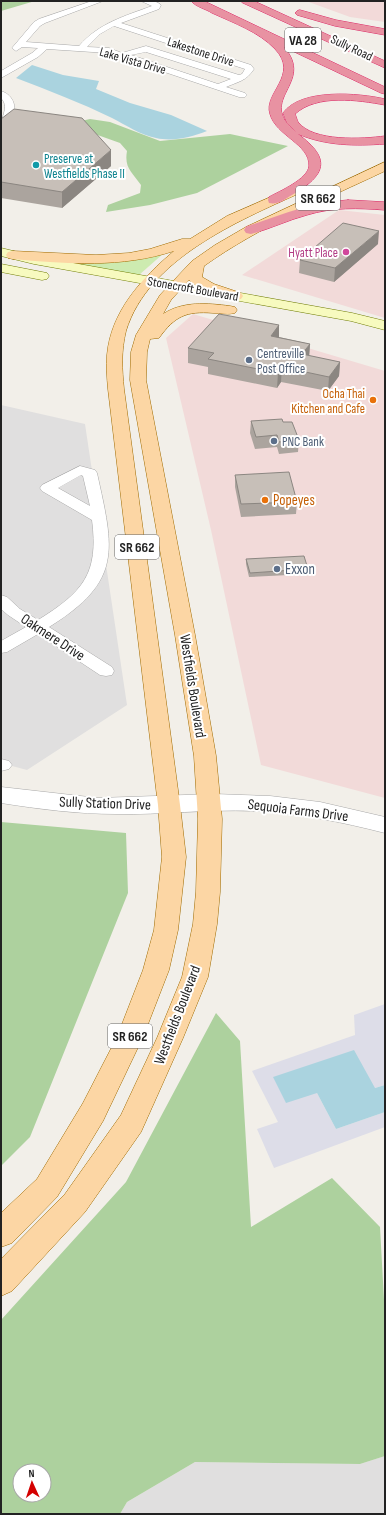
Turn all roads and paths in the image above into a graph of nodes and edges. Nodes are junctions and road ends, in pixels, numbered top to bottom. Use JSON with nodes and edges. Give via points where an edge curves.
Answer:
{"nodes":[{"id":1,"x":99,"y":1,"type":"edge"},
{"id":2,"x":145,"y":1,"type":"edge"},
{"id":3,"x":196,"y":1,"type":"edge"},
{"id":4,"x":246,"y":1,"type":"edge"},
{"id":5,"x":279,"y":5,"type":"edge"},
{"id":6,"x":114,"y":23,"type":"junction"},
{"id":7,"x":253,"y":28,"type":"junction"},
{"id":8,"x":385,"y":32,"type":"edge"},
{"id":9,"x":45,"y":46,"type":"junction"},
{"id":10,"x":82,"y":48,"type":"junction"},
{"id":11,"x":385,"y":54,"type":"edge"},
{"id":12,"x":123,"y":55,"type":"junction"},
{"id":13,"x":385,"y":65,"type":"edge"},
{"id":14,"x":1,"y":75,"type":"edge"},
{"id":15,"x":241,"y":79,"type":"junction"},
{"id":16,"x":218,"y":87,"type":"junction"},
{"id":17,"x":385,"y":91,"type":"edge"},
{"id":18,"x":1,"y":94,"type":"edge"},
{"id":19,"x":242,"y":95,"type":"dead end"},
{"id":20,"x":385,"y":102,"type":"edge"},
{"id":21,"x":1,"y":123,"type":"edge"},
{"id":22,"x":385,"y":140,"type":"edge"},
{"id":23,"x":385,"y":166,"type":"edge"},
{"id":24,"x":323,"y":179,"type":"dead end"},
{"id":25,"x":274,"y":200,"type":"junction"},
{"id":26,"x":385,"y":206,"type":"edge"},
{"id":27,"x":251,"y":230,"type":"junction"},
{"id":28,"x":201,"y":237,"type":"junction"},
{"id":29,"x":7,"y":253,"type":"edge"},
{"id":30,"x":197,"y":264,"type":"junction"},
{"id":31,"x":1,"y":268,"type":"edge"},
{"id":32,"x":56,"y":279,"type":"dead end"},
{"id":33,"x":176,"y":285,"type":"junction"},
{"id":34,"x":138,"y":289,"type":"junction"},
{"id":35,"x":236,"y":296,"type":"junction"},
{"id":36,"x":165,"y":298,"type":"junction"},
{"id":37,"x":230,"y":310,"type":"junction"},
{"id":38,"x":246,"y":312,"type":"dead end"},
{"id":39,"x":385,"y":326,"type":"edge"},
{"id":40,"x":138,"y":365,"type":"junction"},
{"id":41,"x":98,"y":517,"type":"dead end"},
{"id":42,"x":1,"y":600,"type":"edge"},
{"id":43,"x":37,"y":627,"type":"junction"},
{"id":44,"x":1,"y":648,"type":"edge"},
{"id":45,"x":106,"y":671,"type":"dead end"},
{"id":46,"x":1,"y":795,"type":"edge"},
{"id":47,"x":209,"y":803,"type":"junction"},
{"id":48,"x":169,"y":805,"type":"junction"},
{"id":49,"x":385,"y":825,"type":"edge"},
{"id":50,"x":1,"y":1233,"type":"edge"},
{"id":51,"x":1,"y":1281,"type":"edge"}],
"edges":[{"from":1,"to":9,"type":"street","name":"Lake Vista Drive","via":[[42,21],[18,46]]},
{"from":2,"to":6,"type":"street","via":[[157,5]]},
{"from":3,"to":7,"type":"highway"},
{"from":4,"to":13,"type":"highway","name":"Sully Road","number":"VA 28"},
{"from":5,"to":8,"type":"highway","via":[[335,24]]},
{"from":5,"to":11,"type":"highway"},
{"from":6,"to":10,"type":"street","via":[[102,28]]},
{"from":6,"to":15,"type":"street","name":"Lakestone Drive","via":[[244,64],[250,69]]},
{"from":7,"to":17,"type":"highway"},
{"from":7,"to":25,"type":"highway","via":[[275,44],[287,59],[289,69],[276,104],[275,115],[280,126],[306,146],[315,157],[315,168],[311,177]]},
{"from":9,"to":10,"type":"street","name":"Lake Vista Drive"},
{"from":9,"to":14,"type":"street","via":[[35,55]]},
{"from":10,"to":12,"type":"street","name":"Lake Vista Drive"},
{"from":12,"to":15,"type":"street","via":[[146,49]]},
{"from":12,"to":16,"type":"street","name":"Lake Vista Drive"},
{"from":15,"to":16,"type":"street","name":"Lakestone Drive"},
{"from":16,"to":19,"type":"street","name":"Lake Vista Drive"},
{"from":18,"to":21,"type":"street","via":[[11,106],[9,116]]},
{"from":20,"to":22,"type":"highway","via":[[356,97],[333,98],[292,109],[289,119],[295,127],[308,134],[344,141]]},
{"from":23,"to":27,"type":"main road","name":"Westfields Boulevard","number":"SR 662"},
{"from":24,"to":25,"type":"main road","number":"SR 662"},
{"from":25,"to":28,"type":"main road","number":"SR 662","via":[[237,216]]},
{"from":26,"to":27,"type":"highway","via":[[355,204],[323,207]]},
{"from":27,"to":30,"type":"main road","name":"Westfields Boulevard","number":"SR 662","via":[[236,237]]},
{"from":28,"to":29,"type":"main road","via":[[147,254],[104,260],[74,260]]},
{"from":28,"to":34,"type":"main road","number":"SR 662"},
{"from":29,"to":34,"type":"main road","name":"Stonecroft Boulevard"},
{"from":30,"to":33,"type":"main road","name":"Westfields Boulevard","number":"SR 662"},
{"from":30,"to":35,"type":"main road","via":[[195,278],[210,288]]},
{"from":31,"to":32,"type":"main road"},
{"from":33,"to":34,"type":"main road","name":"Stonecroft Boulevard"},
{"from":33,"to":35,"type":"main road","name":"Stonecroft Boulevard"},
{"from":33,"to":36,"type":"main road","name":"Westfields Boulevard","number":"SR 662"},
{"from":34,"to":36,"type":"main road","name":"Stonecroft Boulevard"},
{"from":34,"to":48,"type":"main road","number":"SR 662","via":[[119,332],[114,370]]},
{"from":35,"to":39,"type":"main road","name":"Stonecroft Boulevard","via":[[352,317]]},
{"from":36,"to":37,"type":"main road","name":"Stonecroft Boulevard"},
{"from":36,"to":40,"type":"main road","name":"Westfields Boulevard","number":"SR 662","via":[[144,335]]},
{"from":37,"to":38,"type":"main road","name":"Stonecroft Boulevard"},
{"from":37,"to":40,"type":"main road","via":[[194,308],[171,314],[160,324],[152,338],[147,358]]},
{"from":40,"to":47,"type":"main road","name":"Westfields Boulevard","number":"SR 662","via":[[139,387],[205,756]]},
{"from":41,"to":43,"type":"street","via":[[100,566],[92,581],[75,603]]},
{"from":42,"to":43,"type":"street","name":"Oakmere Drive"},
{"from":43,"to":44,"type":"street"},
{"from":43,"to":45,"type":"street","name":"Oakmere Drive"},
{"from":46,"to":48,"type":"street","name":"Sully Station Drive","via":[[98,806]]},
{"from":47,"to":48,"type":"street","name":"Sully Station Drive"},
{"from":47,"to":49,"type":"street","name":"Sequoia Farms Drive","via":[[286,805],[332,812]]},
{"from":47,"to":51,"type":"main road","name":"Westfields Boulevard","number":"SR 662","via":[[205,924],[195,977],[170,1038],[130,1123],[75,1203]]},
{"from":48,"to":50,"type":"main road","number":"SR 662","via":[[174,857],[166,930],[156,970],[130,1037],[93,1112],[47,1188]]}]}
